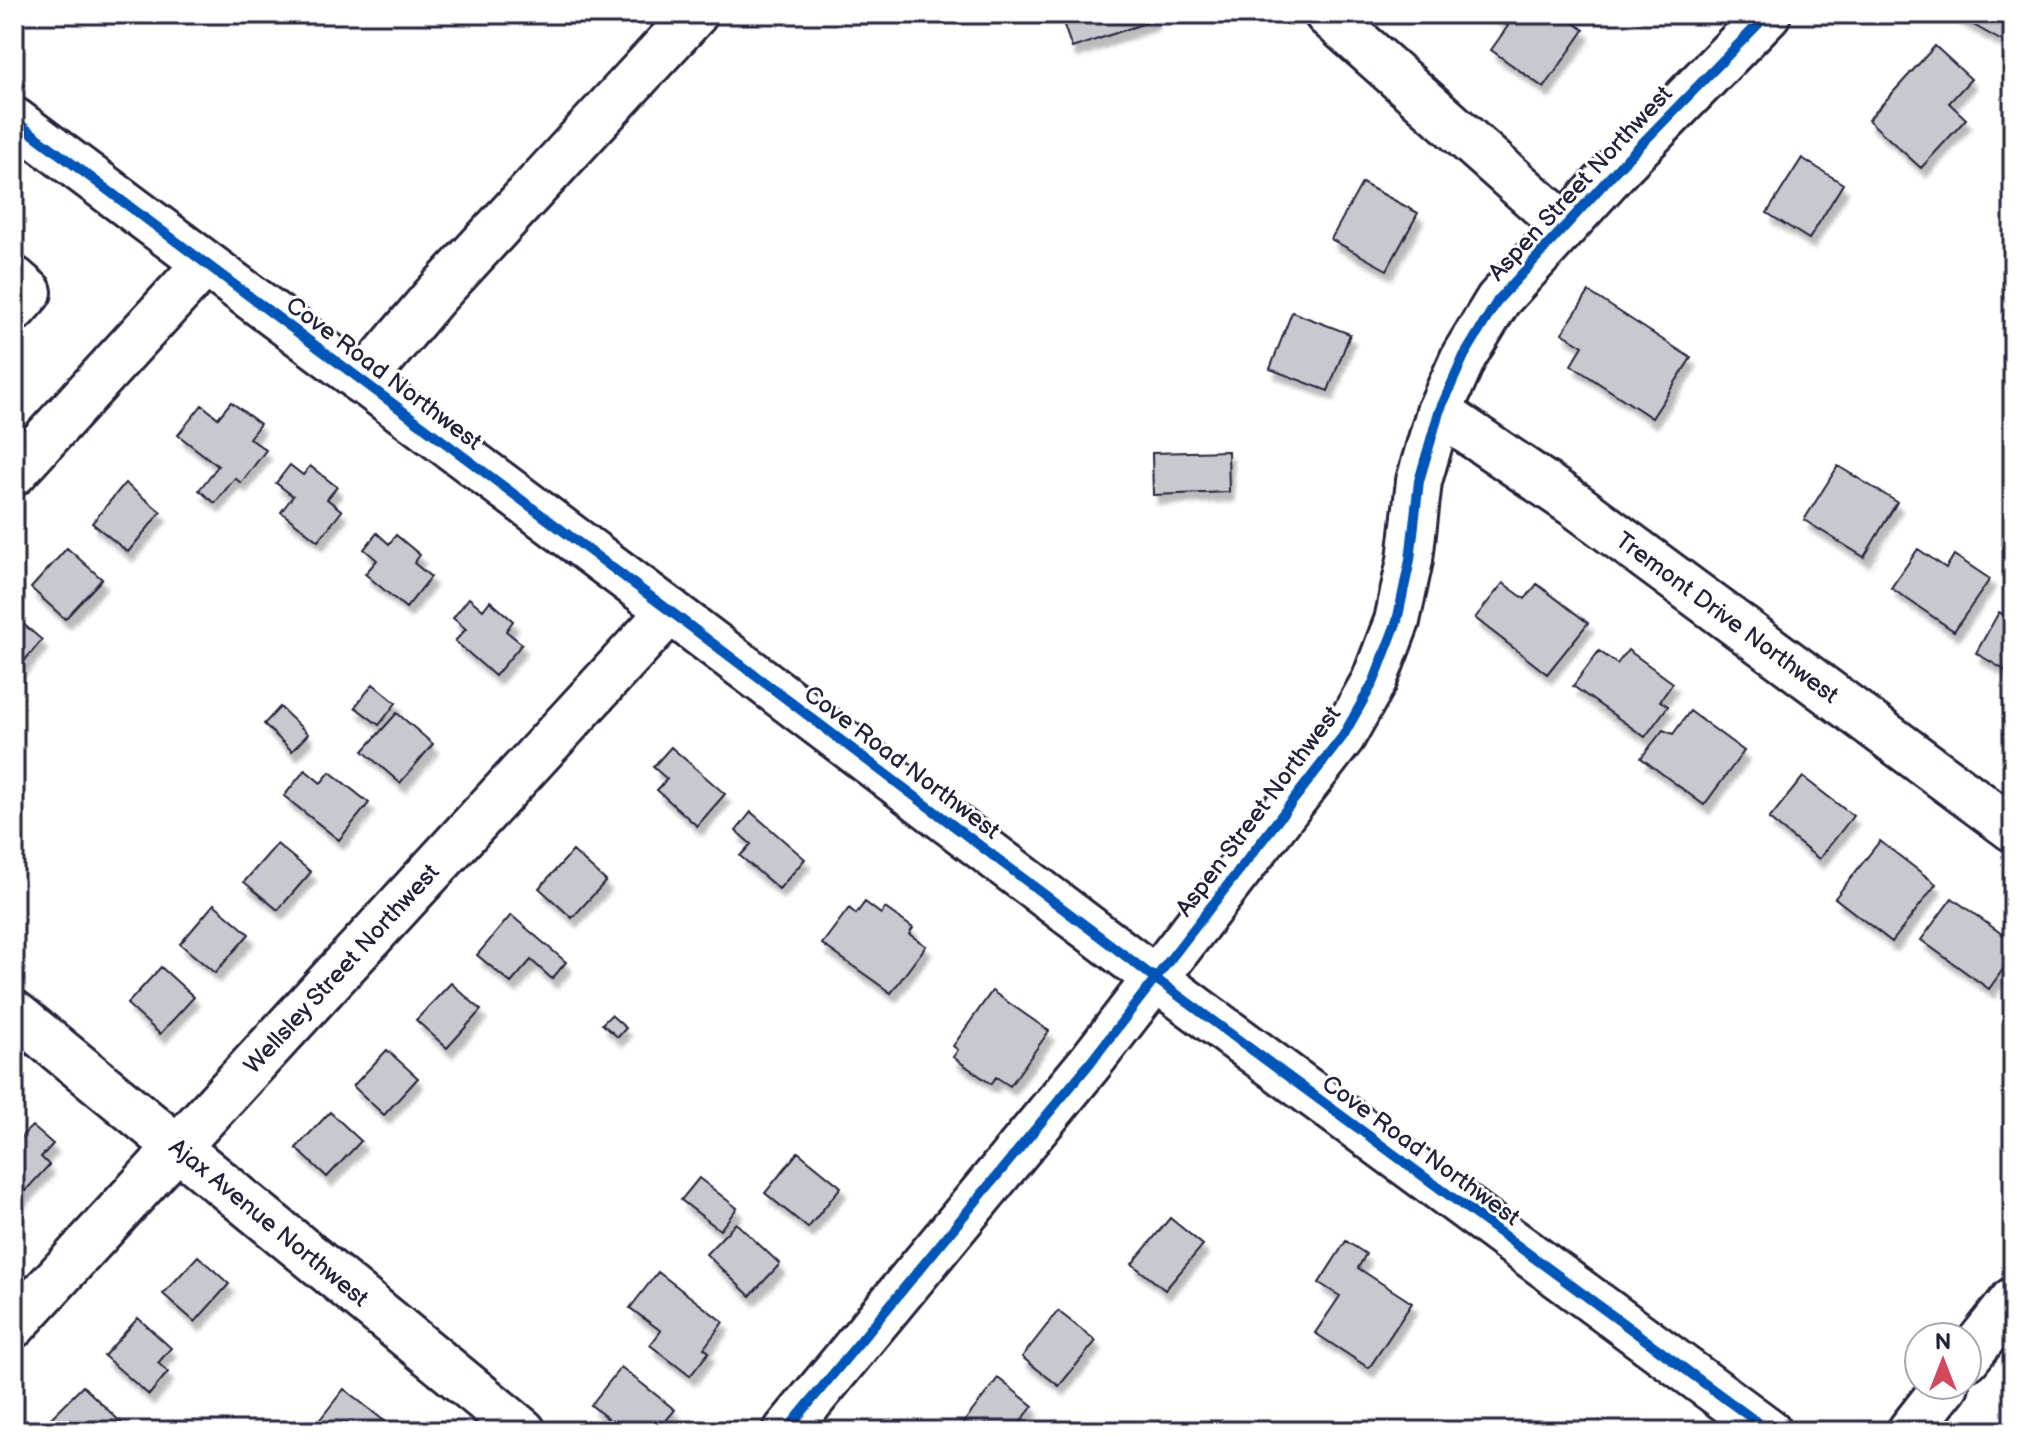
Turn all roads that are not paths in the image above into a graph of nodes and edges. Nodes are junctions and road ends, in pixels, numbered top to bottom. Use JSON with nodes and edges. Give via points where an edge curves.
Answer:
{"nodes":[{"id":1,"x":695,"y":14,"type":"edge"},
{"id":2,"x":1327,"y":14,"type":"edge"},
{"id":3,"x":1768,"y":14,"type":"edge"},
{"id":4,"x":14,"y":120,"type":"edge"},
{"id":5,"x":1565,"y":226,"type":"junction"},
{"id":6,"x":205,"y":264,"type":"junction"},
{"id":7,"x":14,"y":279,"type":"edge"},
{"id":8,"x":14,"y":309,"type":"edge"},
{"id":9,"x":362,"y":382,"type":"junction"},
{"id":10,"x":1439,"y":412,"type":"junction"},
{"id":11,"x":14,"y":473,"type":"edge"},
{"id":12,"x":670,"y":611,"type":"junction"},
{"id":13,"x":2013,"y":829,"type":"edge"},
{"id":14,"x":1156,"y":979,"type":"junction"},
{"id":15,"x":14,"y":1013,"type":"edge"},
{"id":16,"x":176,"y":1146,"type":"junction"},
{"id":17,"x":2013,"y":1300,"type":"edge"},
{"id":18,"x":14,"y":1325,"type":"edge"},
{"id":19,"x":1983,"y":1338,"type":"edge"},
{"id":20,"x":1933,"y":1401,"type":"edge"},
{"id":21,"x":523,"y":1431,"type":"edge"},
{"id":22,"x":786,"y":1431,"type":"edge"},
{"id":23,"x":1769,"y":1431,"type":"edge"},
{"id":24,"x":1910,"y":1431,"type":"edge"}],
"edges":[{"from":1,"to":9,"type":"street"},
{"from":2,"to":5,"type":"street"},
{"from":3,"to":5,"type":"street","name":"Aspen Street Northwest"},
{"from":4,"to":6,"type":"street","name":"Cove Road Northwest"},
{"from":5,"to":10,"type":"street","name":"Aspen Street Northwest","via":[[1498,300]]},
{"from":6,"to":9,"type":"street","name":"Cove Road Northwest"},
{"from":6,"to":11,"type":"street"},
{"from":7,"to":8,"type":"street","via":[[29,292]]},
{"from":9,"to":12,"type":"street","name":"Cove Road Northwest"},
{"from":10,"to":13,"type":"street","name":"Tremont Drive Northwest","via":[[1574,504]]},
{"from":10,"to":14,"type":"street","name":"Aspen Street Northwest","via":[[1419,481],[1397,621],[1374,681],[1343,736]]},
{"from":12,"to":14,"type":"street","name":"Cove Road Northwest"},
{"from":12,"to":16,"type":"street","name":"Wellsley Street Northwest"},
{"from":14,"to":22,"type":"street","name":"Aspen Street Northwest"},
{"from":14,"to":23,"type":"street","name":"Cove Road Northwest"},
{"from":15,"to":16,"type":"street","name":"Ajax Avenue Northwest"},
{"from":16,"to":18,"type":"street","name":"Wellsley Street Northwest"},
{"from":16,"to":21,"type":"street","name":"Ajax Avenue Northwest"},
{"from":17,"to":19,"type":"street"},
{"from":20,"to":24,"type":"street"}]}
